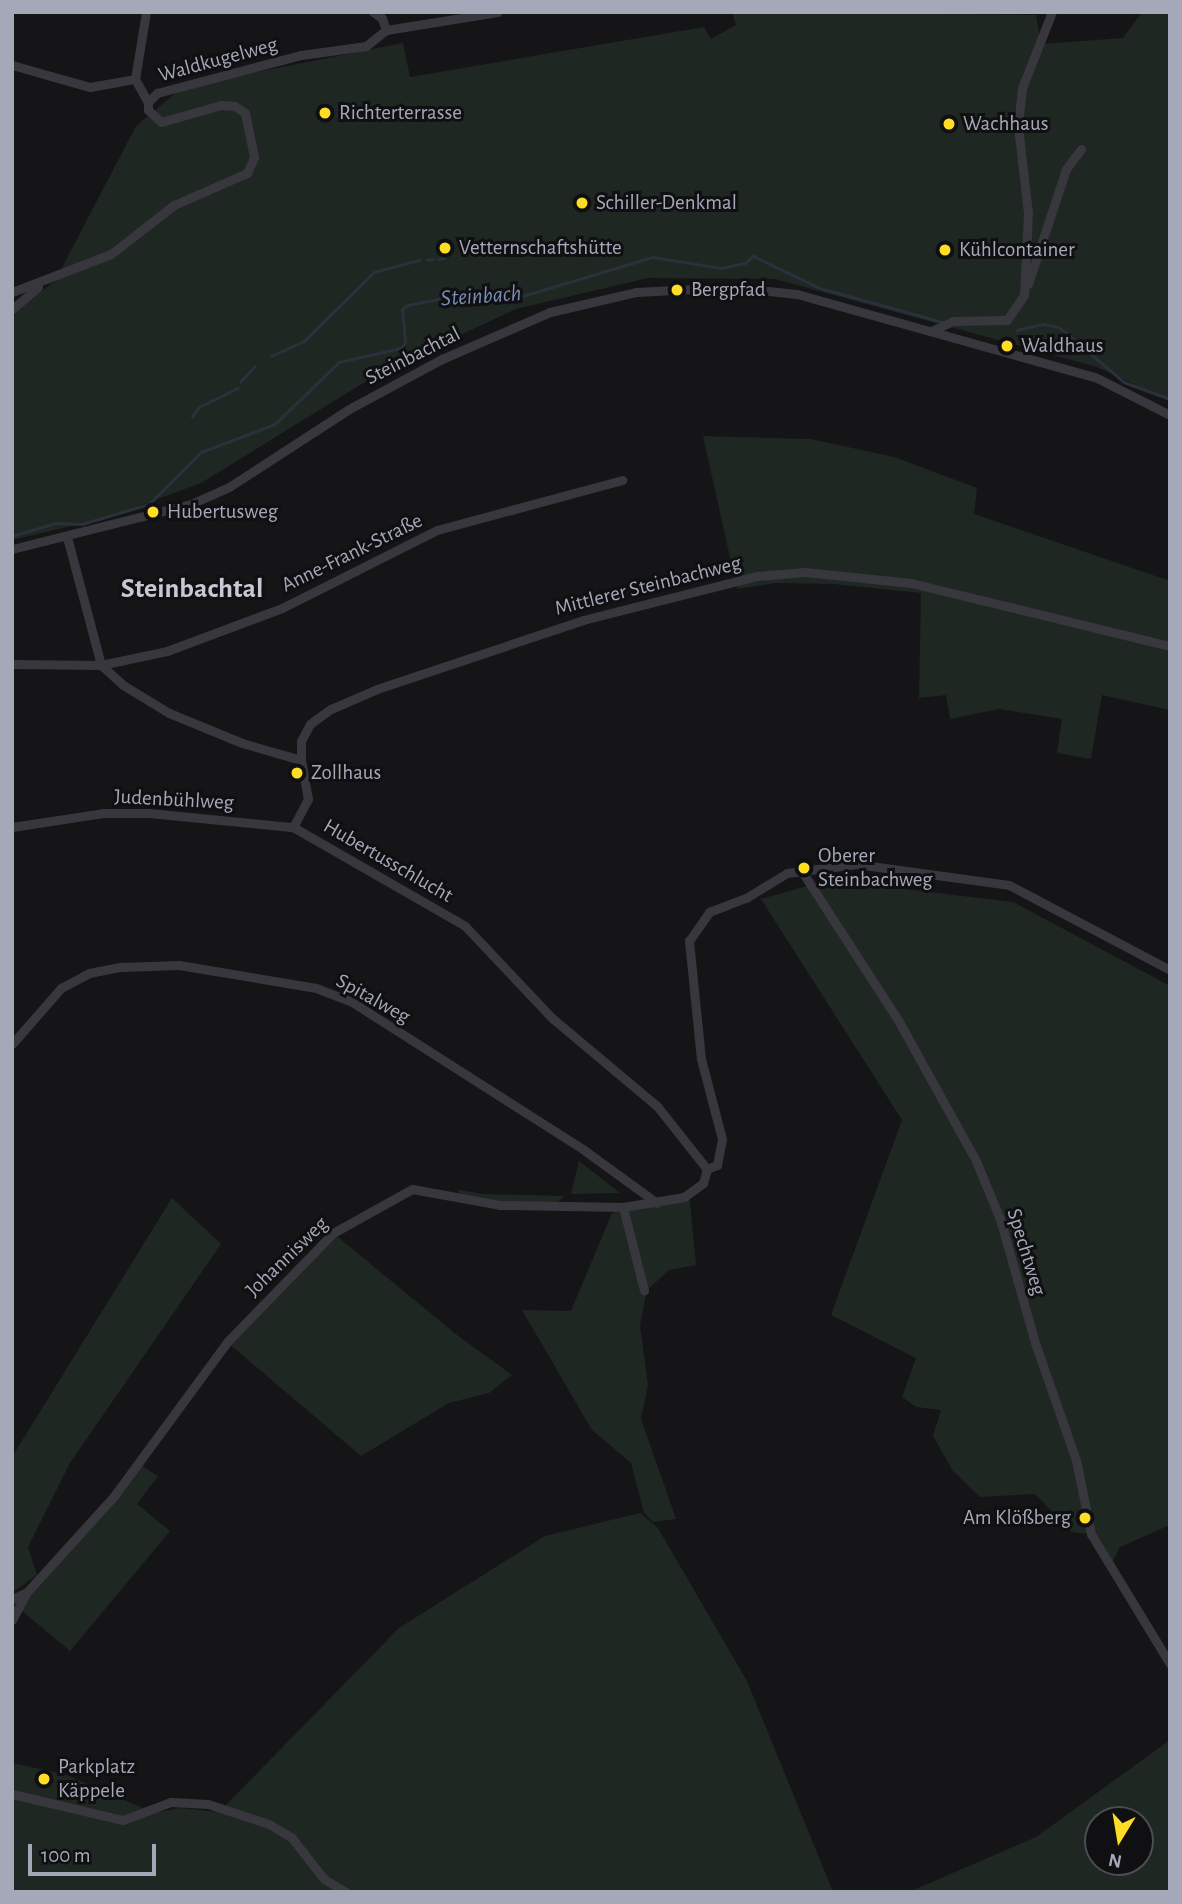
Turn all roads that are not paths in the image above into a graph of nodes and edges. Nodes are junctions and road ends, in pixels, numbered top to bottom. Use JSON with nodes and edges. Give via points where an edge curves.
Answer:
{"nodes":[{"id":1,"x":146,"y":12,"type":"edge"},
{"id":2,"x":373,"y":12,"type":"edge"},
{"id":3,"x":498,"y":12,"type":"edge"},
{"id":4,"x":1052,"y":12,"type":"edge"},
{"id":5,"x":386,"y":30,"type":"junction"},
{"id":6,"x":12,"y":65,"type":"edge"},
{"id":7,"x":135,"y":79,"type":"junction"},
{"id":8,"x":148,"y":102,"type":"junction"},
{"id":9,"x":1081,"y":149,"type":"dead end"},
{"id":10,"x":45,"y":281,"type":"junction"},
{"id":11,"x":12,"y":292,"type":"edge"},
{"id":12,"x":1024,"y":295,"type":"junction"},
{"id":13,"x":12,"y":309,"type":"edge"},
{"id":14,"x":931,"y":331,"type":"junction"},
{"id":15,"x":1170,"y":415,"type":"edge"},
{"id":16,"x":621,"y":480,"type":"dead end"},
{"id":17,"x":67,"y":537,"type":"junction"},
{"id":18,"x":12,"y":549,"type":"edge"},
{"id":19,"x":1170,"y":646,"type":"edge"},
{"id":20,"x":12,"y":664,"type":"edge"},
{"id":21,"x":101,"y":665,"type":"junction"},
{"id":22,"x":301,"y":760,"type":"junction"},
{"id":23,"x":293,"y":825,"type":"junction"},
{"id":24,"x":12,"y":827,"type":"edge"},
{"id":25,"x":801,"y":870,"type":"junction"},
{"id":26,"x":1170,"y":970,"type":"edge"},
{"id":27,"x":12,"y":1044,"type":"edge"},
{"id":28,"x":707,"y":1169,"type":"junction"},
{"id":29,"x":657,"y":1203,"type":"junction"},
{"id":30,"x":623,"y":1208,"type":"junction"},
{"id":31,"x":644,"y":1290,"type":"dead end"},
{"id":32,"x":27,"y":1592,"type":"junction"},
{"id":33,"x":12,"y":1599,"type":"edge"},
{"id":34,"x":12,"y":1620,"type":"edge"},
{"id":35,"x":1170,"y":1664,"type":"edge"},
{"id":36,"x":12,"y":1794,"type":"edge"},
{"id":37,"x":346,"y":1892,"type":"edge"}],
"edges":[{"from":1,"to":7,"type":"street"},
{"from":2,"to":5,"type":"street","via":[[382,18]]},
{"from":3,"to":5,"type":"street"},
{"from":4,"to":12,"type":"street","via":[[1022,88],[1018,126],[1028,213]]},
{"from":5,"to":8,"type":"street","name":"Waldkugelweg","via":[[366,46],[301,55],[202,80],[157,93]]},
{"from":6,"to":7,"type":"street","via":[[90,87]]},
{"from":7,"to":8,"type":"street"},
{"from":8,"to":10,"type":"street","name":"Waldkugelweg","via":[[153,118],[162,122],[205,108],[235,106],[251,128],[254,158],[247,173],[174,205],[111,254]]},
{"from":9,"to":12,"type":"street","via":[[1066,169]]},
{"from":10,"to":11,"type":"street"},
{"from":10,"to":13,"type":"street","name":"Waldkugelweg"},
{"from":12,"to":14,"type":"street","via":[[1007,320],[953,321]]},
{"from":14,"to":15,"type":"street","name":"Steinbachtal","via":[[1095,377]]},
{"from":14,"to":17,"type":"street","name":"Steinbachtal","via":[[774,289],[679,287],[598,299],[550,312],[442,359],[349,409],[229,487],[191,504]]},
{"from":16,"to":21,"type":"street","name":"Anne-Frank-Straße","via":[[437,530],[222,633]]},
{"from":17,"to":18,"type":"street","name":"Steinbachtal"},
{"from":17,"to":21,"type":"street"},
{"from":19,"to":22,"type":"street","name":"Mittlerer Steinbachweg","via":[[912,583],[805,572],[757,576],[583,620],[377,689],[331,709],[310,724],[302,741]]},
{"from":20,"to":21,"type":"street"},
{"from":21,"to":22,"type":"street","via":[[123,685],[169,713],[242,743]]},
{"from":22,"to":23,"type":"street","name":"Hubertusschlucht","via":[[308,799]]},
{"from":23,"to":24,"type":"street","name":"Judenbühlweg","via":[[103,813]]},
{"from":23,"to":28,"type":"street","name":"Hubertusschlucht","via":[[465,926],[552,1018],[657,1106]]},
{"from":25,"to":26,"type":"street","via":[[856,864],[1009,885]]},
{"from":25,"to":28,"type":"street","via":[[709,912],[689,941],[701,1059],[722,1139],[717,1165]]},
{"from":25,"to":35,"type":"street","name":"Spechtweg","via":[[898,1020],[976,1161],[1000,1219],[1035,1343],[1076,1460],[1091,1534]]},
{"from":27,"to":29,"type":"street","name":"Spitalweg","via":[[61,988],[89,973],[121,967],[178,965],[316,988],[352,1002],[583,1150]]},
{"from":28,"to":29,"type":"street","name":"Johannisweg","via":[[696,1191]]},
{"from":29,"to":30,"type":"street","name":"Johannisweg"},
{"from":30,"to":31,"type":"street"},
{"from":30,"to":32,"type":"street","name":"Johannisweg","via":[[500,1205],[412,1189],[333,1233],[227,1342],[114,1496]]},
{"from":32,"to":33,"type":"street"},
{"from":32,"to":34,"type":"street","name":"Johannisweg"},
{"from":36,"to":37,"type":"street","via":[[123,1820],[171,1802],[216,1806],[269,1824],[292,1838],[324,1879]]}]}
